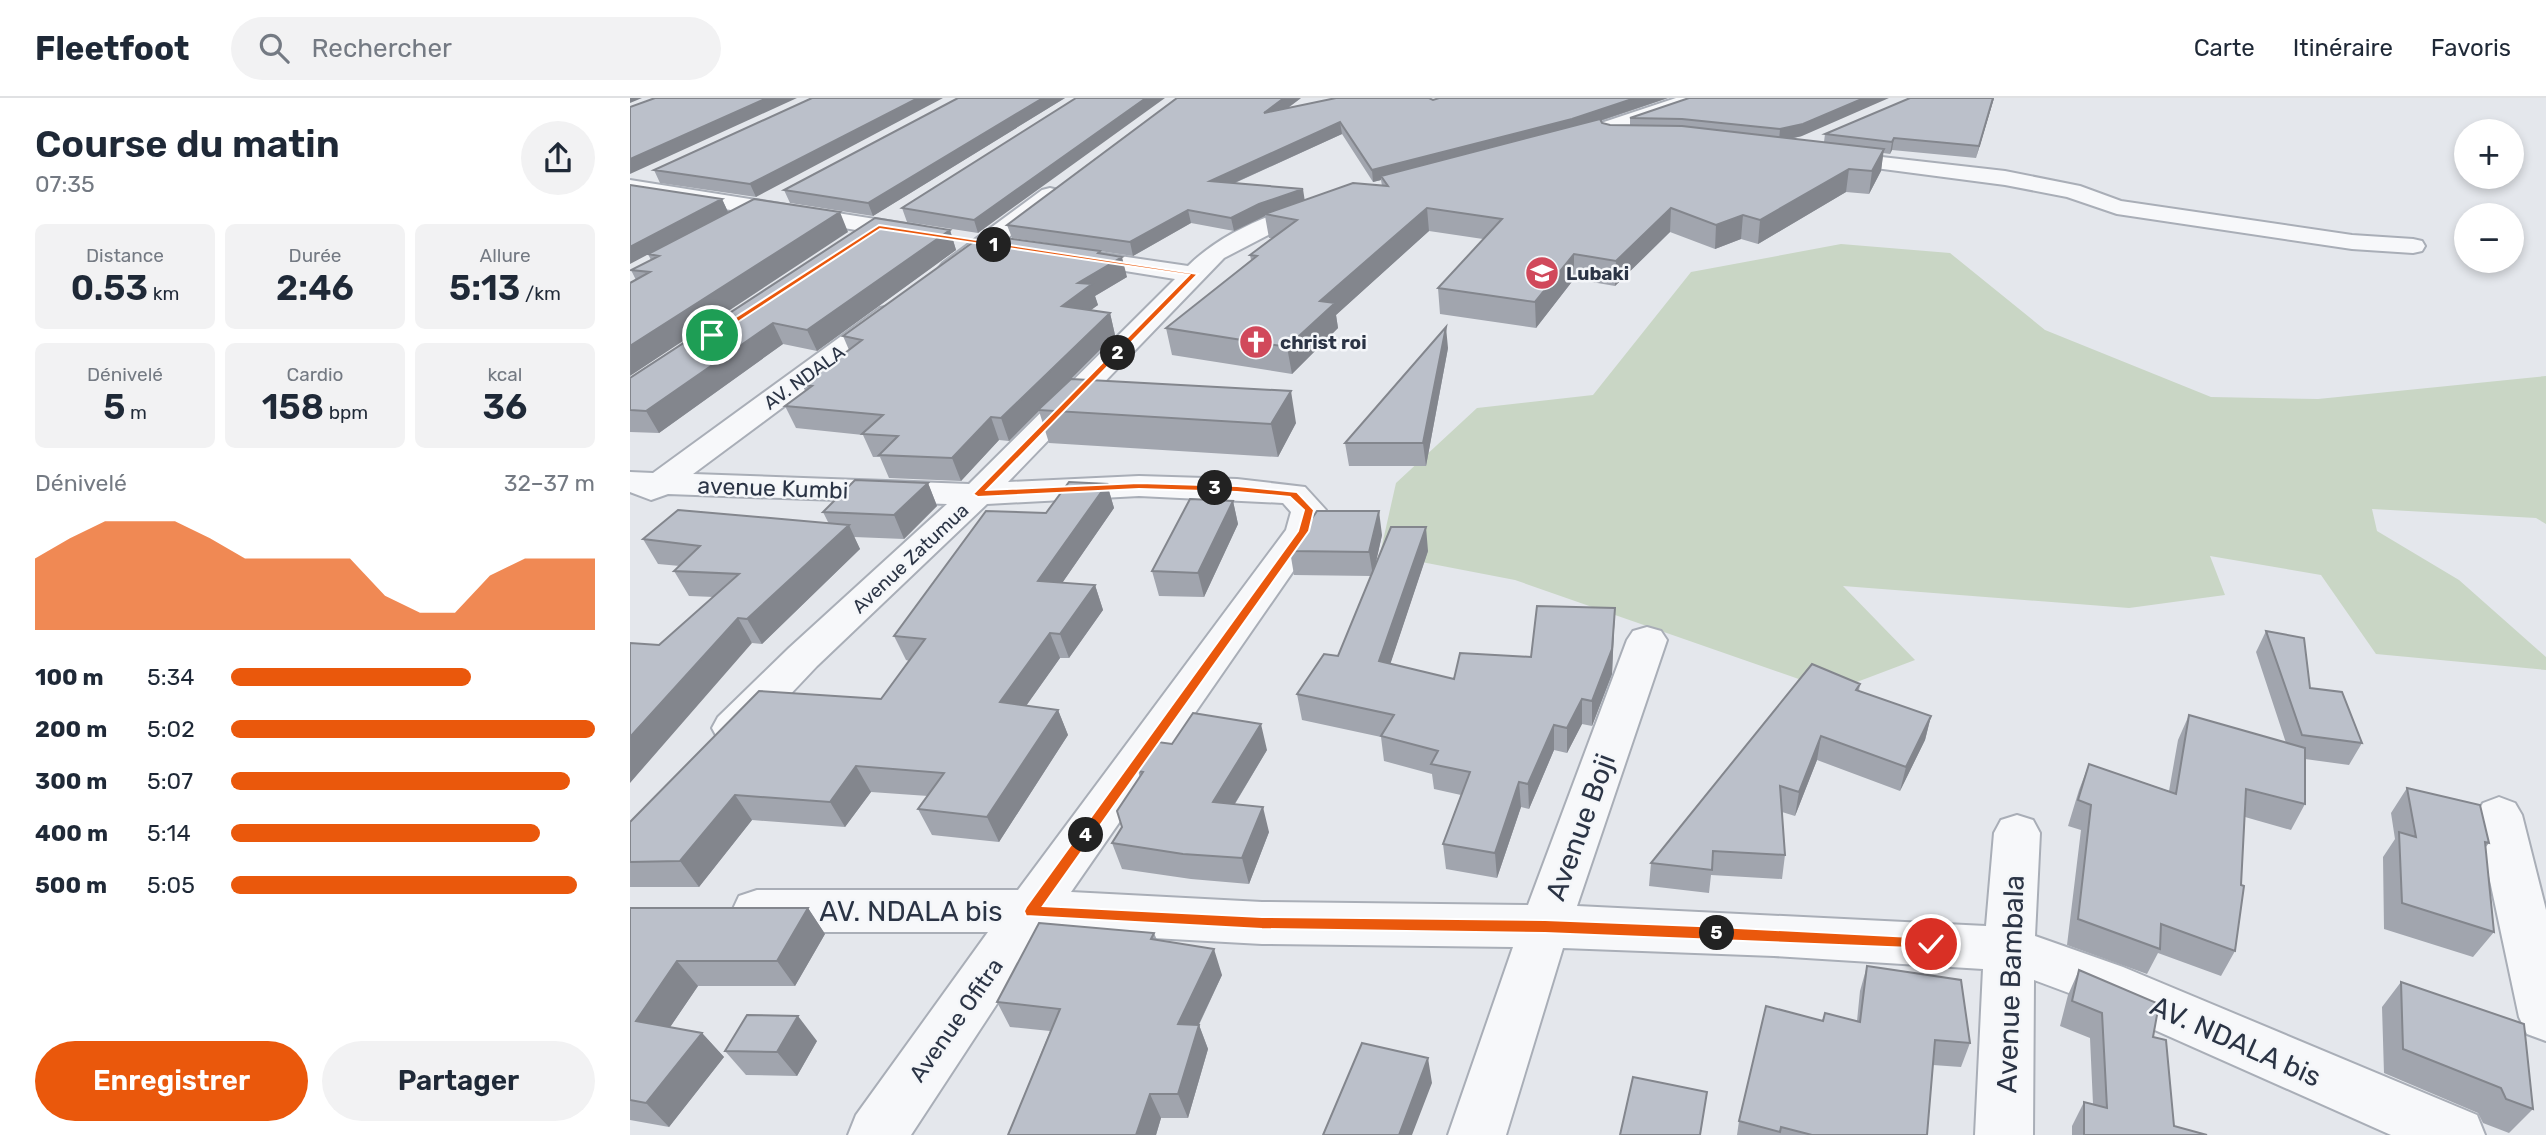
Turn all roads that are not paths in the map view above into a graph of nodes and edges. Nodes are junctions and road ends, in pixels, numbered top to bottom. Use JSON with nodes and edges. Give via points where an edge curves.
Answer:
{"nodes":[{"id":1,"x":1695,"y":98,"type":"edge"},
{"id":2,"x":1580,"y":137,"type":"junction"},
{"id":3,"x":1638,"y":138,"type":"edge"},
{"id":4,"x":1530,"y":151,"type":"edge"},
{"id":5,"x":1807,"y":154,"type":"edge"},
{"id":6,"x":655,"y":174,"type":"edge"},
{"id":7,"x":1072,"y":179,"type":"edge"},
{"id":8,"x":630,"y":186,"type":"edge"},
{"id":9,"x":797,"y":189,"type":"edge"},
{"id":10,"x":1341,"y":200,"type":"edge"},
{"id":11,"x":911,"y":207,"type":"edge"},
{"id":12,"x":761,"y":208,"type":"junction"},
{"id":13,"x":725,"y":227,"type":"edge"},
{"id":14,"x":879,"y":227,"type":"junction"},
{"id":15,"x":851,"y":244,"type":"edge"},
{"id":16,"x":998,"y":246,"type":"junction"},
{"id":17,"x":2413,"y":246,"type":"dead end"},
{"id":18,"x":1050,"y":253,"type":"edge"},
{"id":19,"x":1194,"y":274,"type":"junction"},
{"id":20,"x":928,"y":286,"type":"edge"},
{"id":21,"x":906,"y":302,"type":"edge"},
{"id":22,"x":644,"y":483,"type":"edge"},
{"id":23,"x":978,"y":494,"type":"junction"},
{"id":24,"x":1293,"y":494,"type":"joint"},
{"id":25,"x":630,"y":505,"type":"edge"},
{"id":26,"x":1647,"y":640,"type":"dead end"},
{"id":27,"x":717,"y":744,"type":"edge"},
{"id":28,"x":2499,"y":815,"type":"dead end"},
{"id":29,"x":2017,"y":833,"type":"dead end"},
{"id":30,"x":713,"y":911,"type":"edge"},
{"id":31,"x":1031,"y":911,"type":"junction"},
{"id":32,"x":1545,"y":926,"type":"junction"},
{"id":33,"x":2009,"y":949,"type":"junction"},
{"id":34,"x":2546,"y":1017,"type":"edge"},
{"id":35,"x":877,"y":1135,"type":"edge"},
{"id":36,"x":1477,"y":1135,"type":"edge"},
{"id":37,"x":2004,"y":1135,"type":"edge"},
{"id":38,"x":2456,"y":1135,"type":"edge"}],
"edges":[{"from":1,"to":2,"type":"street"},
{"from":2,"to":3,"type":"street"},
{"from":2,"to":4,"type":"street"},
{"from":5,"to":17,"type":"street","via":[[1993,176],[2072,191],[2117,207],[2352,243]]},
{"from":6,"to":8,"type":"street"},
{"from":7,"to":16,"type":"street"},
{"from":8,"to":12,"type":"street"},
{"from":9,"to":12,"type":"street"},
{"from":10,"to":19,"type":"street","name":"Avenue Zatumua","via":[[1270,225],[1216,253]]},
{"from":11,"to":14,"type":"street"},
{"from":12,"to":13,"type":"street"},
{"from":12,"to":14,"type":"street"},
{"from":14,"to":15,"type":"street"},
{"from":14,"to":16,"type":"street"},
{"from":16,"to":20,"type":"street"},
{"from":18,"to":19,"type":"street"},
{"from":19,"to":23,"type":"street","name":"Avenue Zatumua"},
{"from":21,"to":22,"type":"street","name":"AV. NDALA"},
{"from":22,"to":23,"type":"street","name":"avenue Kumbi"},
{"from":22,"to":25,"type":"street","name":"AV. NDALA"},
{"from":23,"to":24,"type":"street","name":"avenue Kumbi","via":[[1139,486]]},
{"from":23,"to":27,"type":"street","name":"Avenue Zatumua"},
{"from":24,"to":31,"type":"street","name":"Avenue Ofitra","via":[[1309,510],[1303,531]]},
{"from":26,"to":32,"type":"street","name":"Avenue Boji"},
{"from":28,"to":34,"type":"street"},
{"from":29,"to":33,"type":"street","name":"Avenue Bambala"},
{"from":30,"to":31,"type":"street","name":"AV. NDALA bis"},
{"from":31,"to":32,"type":"street","name":"AV. NDALA bis","via":[[1262,923]]},
{"from":31,"to":35,"type":"street","name":"Avenue Ofitra"},
{"from":32,"to":33,"type":"street","name":"AV. NDALA bis"},
{"from":32,"to":36,"type":"street","name":"Avenue Boji"},
{"from":33,"to":37,"type":"street","name":"Avenue Bambala"},
{"from":33,"to":38,"type":"street","name":"AV. NDALA bis","via":[[2104,983]]}]}
